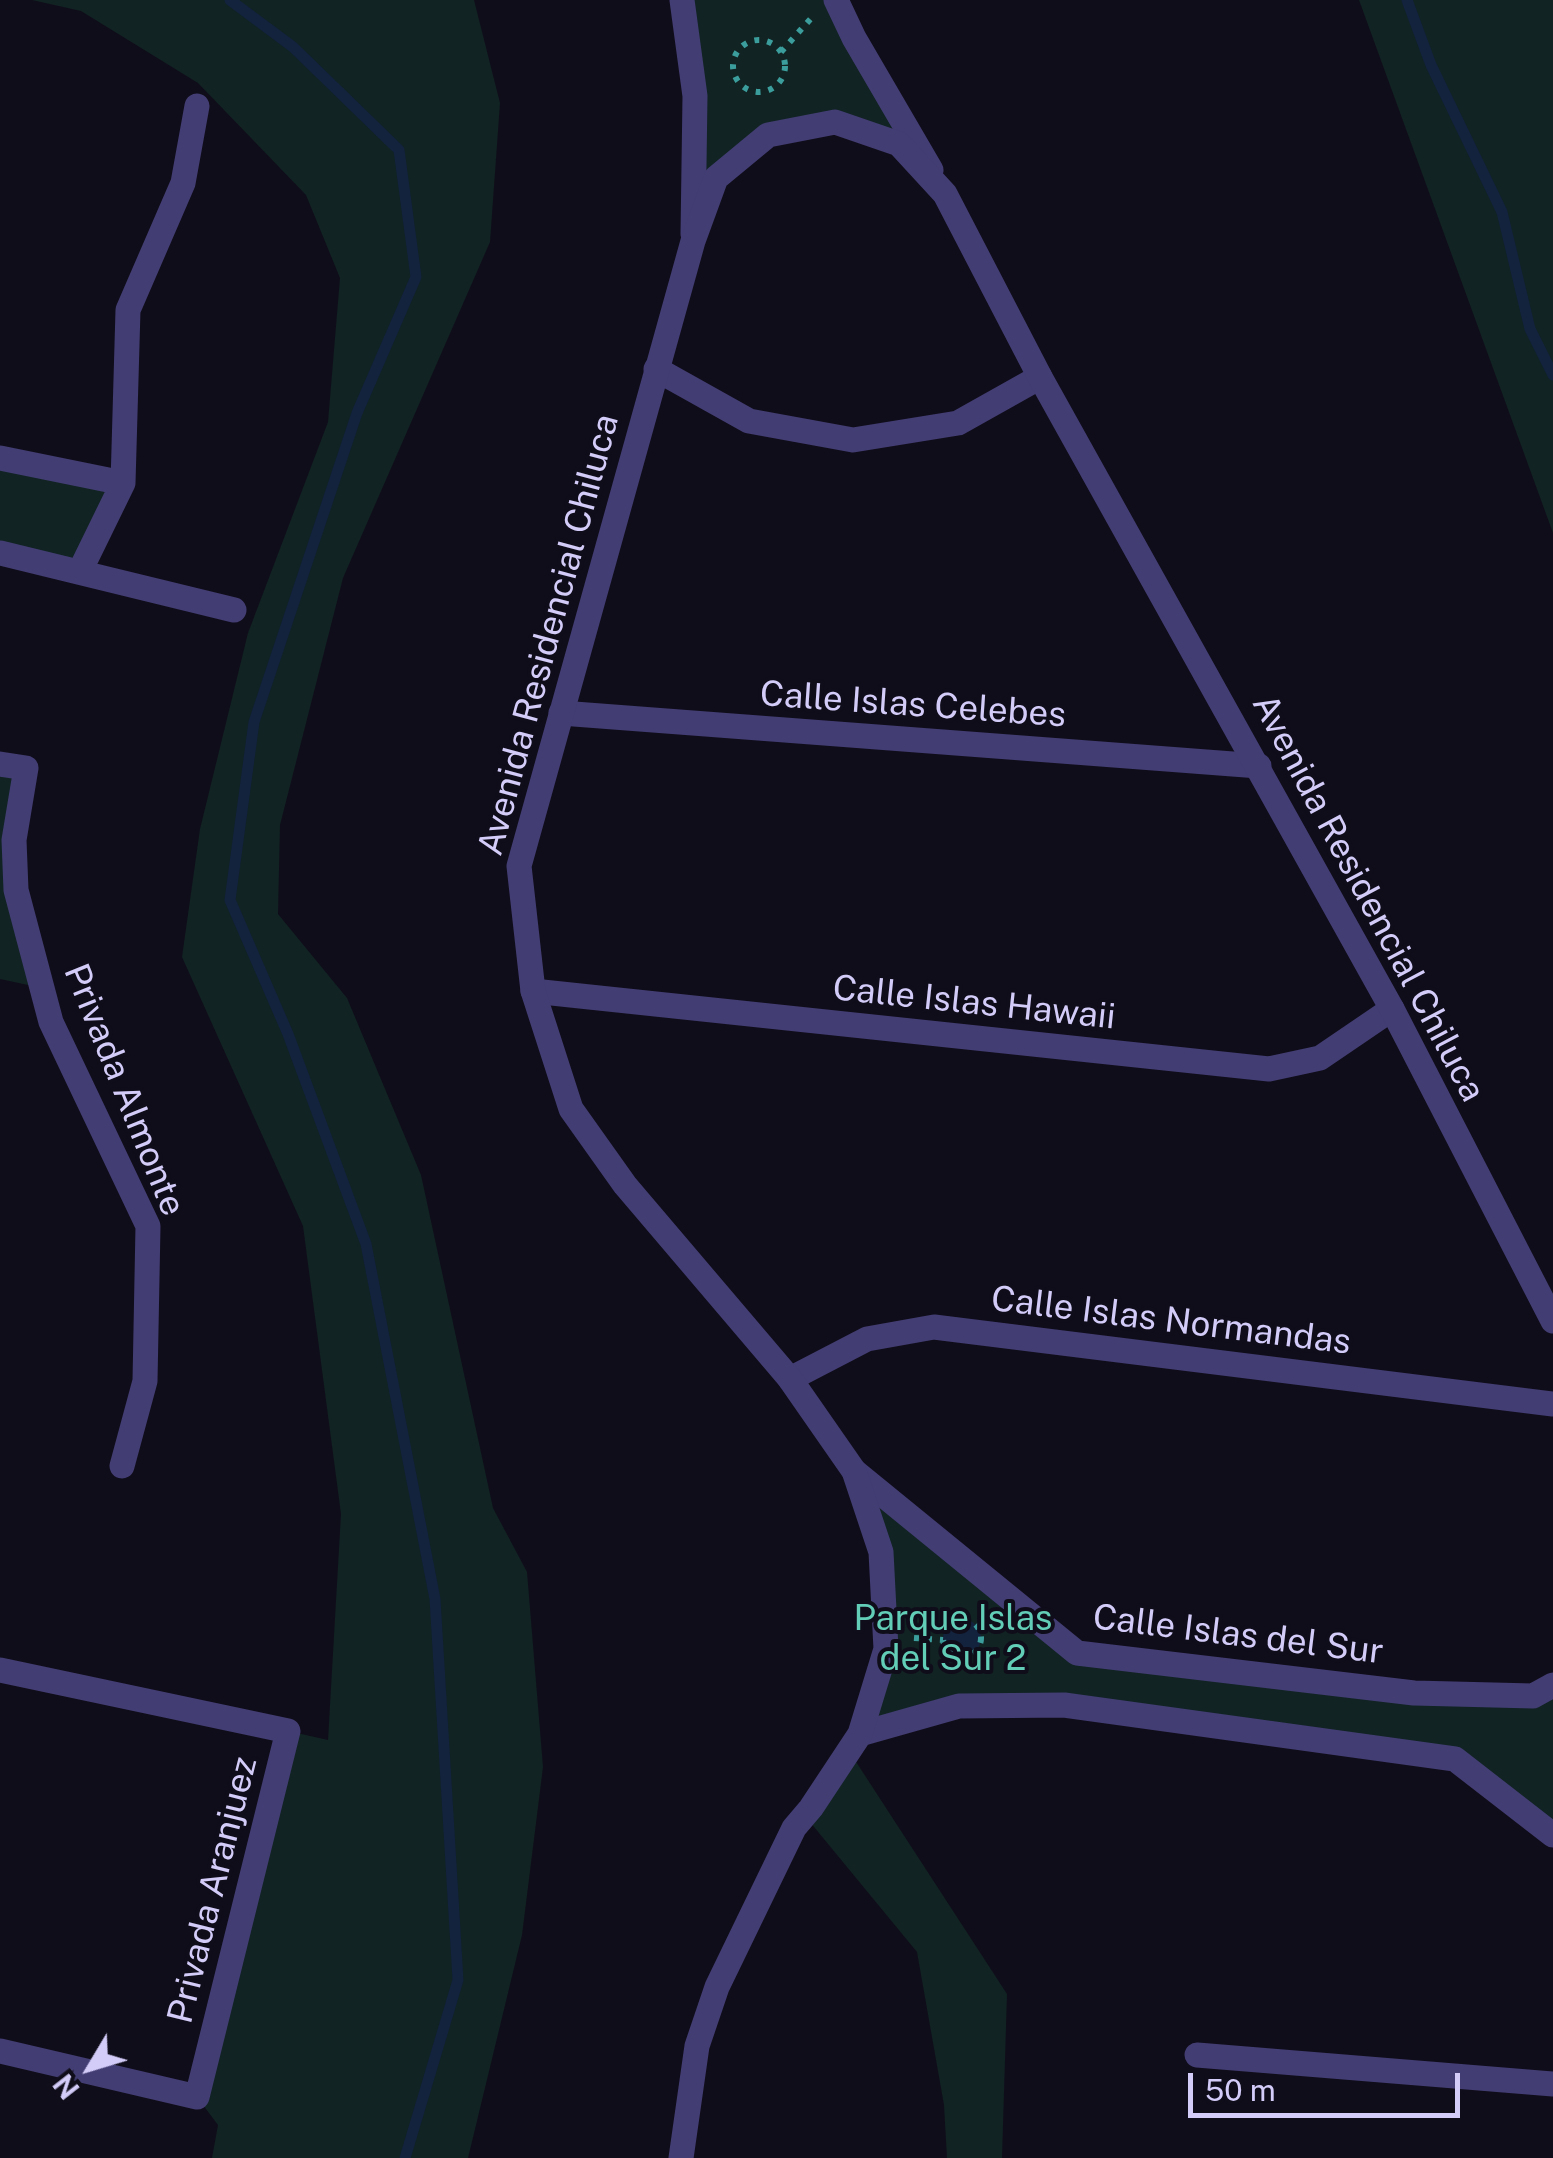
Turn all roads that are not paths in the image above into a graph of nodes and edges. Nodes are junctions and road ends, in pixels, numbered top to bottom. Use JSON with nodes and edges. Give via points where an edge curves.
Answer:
{"nodes":[{"id":1,"x":682,"y":0,"type":"edge"},
{"id":2,"x":826,"y":6,"type":"edge"},
{"id":3,"x":196,"y":106,"type":"dead end"},
{"id":4,"x":945,"y":194,"type":"junction"},
{"id":5,"x":693,"y":241,"type":"junction"},
{"id":6,"x":656,"y":370,"type":"junction"},
{"id":7,"x":1040,"y":378,"type":"junction"},
{"id":8,"x":0,"y":458,"type":"edge"},
{"id":9,"x":123,"y":483,"type":"junction"},
{"id":10,"x":0,"y":553,"type":"edge"},
{"id":11,"x":80,"y":571,"type":"junction"},
{"id":12,"x":234,"y":610,"type":"dead end"},
{"id":13,"x":560,"y":713,"type":"junction"},
{"id":14,"x":0,"y":764,"type":"edge"},
{"id":15,"x":1259,"y":766,"type":"junction"},
{"id":16,"x":7,"y":839,"type":"edge"},
{"id":17,"x":533,"y":992,"type":"junction"},
{"id":18,"x":1392,"y":1009,"type":"junction"},
{"id":19,"x":1553,"y":1320,"type":"edge"},
{"id":20,"x":790,"y":1379,"type":"junction"},
{"id":21,"x":1553,"y":1404,"type":"edge"},
{"id":22,"x":122,"y":1466,"type":"dead end"},
{"id":23,"x":854,"y":1472,"type":"junction"},
{"id":24,"x":0,"y":1670,"type":"edge"},
{"id":25,"x":1553,"y":1685,"type":"edge"},
{"id":26,"x":860,"y":1734,"type":"junction"},
{"id":27,"x":1553,"y":1835,"type":"edge"},
{"id":28,"x":0,"y":2051,"type":"edge"},
{"id":29,"x":1197,"y":2055,"type":"dead end"},
{"id":30,"x":1553,"y":2084,"type":"edge"},
{"id":31,"x":681,"y":2158,"type":"edge"}],
"edges":[{"from":1,"to":5,"type":"street","name":"Avenida Residencial Chiluca","via":[[695,96]]},
{"from":2,"to":4,"type":"street","name":"Avenida Residencial Chiluca","via":[[854,38]]},
{"from":3,"to":9,"type":"street","via":[[183,183],[128,310]]},
{"from":4,"to":5,"type":"street","name":"Avenida Residencial Chiluca","via":[[899,144],[835,122],[768,135],[716,178]]},
{"from":4,"to":7,"type":"street","name":"Avenida Residencial Chiluca"},
{"from":5,"to":6,"type":"street","name":"Avenida Residencial Chiluca"},
{"from":6,"to":7,"type":"street","via":[[749,422],[854,440],[958,423]]},
{"from":6,"to":13,"type":"street","name":"Avenida Residencial Chiluca"},
{"from":7,"to":15,"type":"street","name":"Avenida Residencial Chiluca"},
{"from":8,"to":9,"type":"street"},
{"from":9,"to":11,"type":"street"},
{"from":10,"to":11,"type":"street"},
{"from":11,"to":12,"type":"street"},
{"from":13,"to":15,"type":"street","name":"Calle Islas Celebes"},
{"from":13,"to":17,"type":"street","name":"Avenida Residencial Chiluca","via":[[519,866]]},
{"from":14,"to":16,"type":"street","name":"Privada Almonte","via":[[26,768]]},
{"from":15,"to":18,"type":"street","name":"Avenida Residencial Chiluca"},
{"from":16,"to":22,"type":"street","name":"Privada Almonte","via":[[51,1022],[148,1226],[146,1381]]},
{"from":17,"to":18,"type":"street","name":"Calle Islas Hawaii","via":[[1270,1069],[1320,1058]]},
{"from":17,"to":20,"type":"street","name":"Avenida Residencial Chiluca","via":[[572,1109],[625,1186]]},
{"from":18,"to":19,"type":"street","name":"Avenida Residencial Chiluca"},
{"from":20,"to":21,"type":"street","name":"Calle Islas Normandas","via":[[867,1340],[934,1327]]},
{"from":20,"to":23,"type":"street","name":"Avenida Residencial Chiluca"},
{"from":23,"to":25,"type":"street","name":"Calle Islas del Sur","via":[[1077,1653],[1414,1693],[1533,1696]]},
{"from":23,"to":26,"type":"street","name":"Avenida Residencial Chiluca","via":[[881,1552],[886,1649]]},
{"from":24,"to":28,"type":"street","name":"Privada Aranjuez","via":[[288,1732],[197,2097]]},
{"from":26,"to":27,"type":"street","via":[[959,1706],[1064,1705],[1455,1760]]},
{"from":26,"to":31,"type":"street","name":"Avenida Residencial Chiluca","via":[[794,1828],[717,1987],[697,2046]]},
{"from":29,"to":30,"type":"street"}]}
